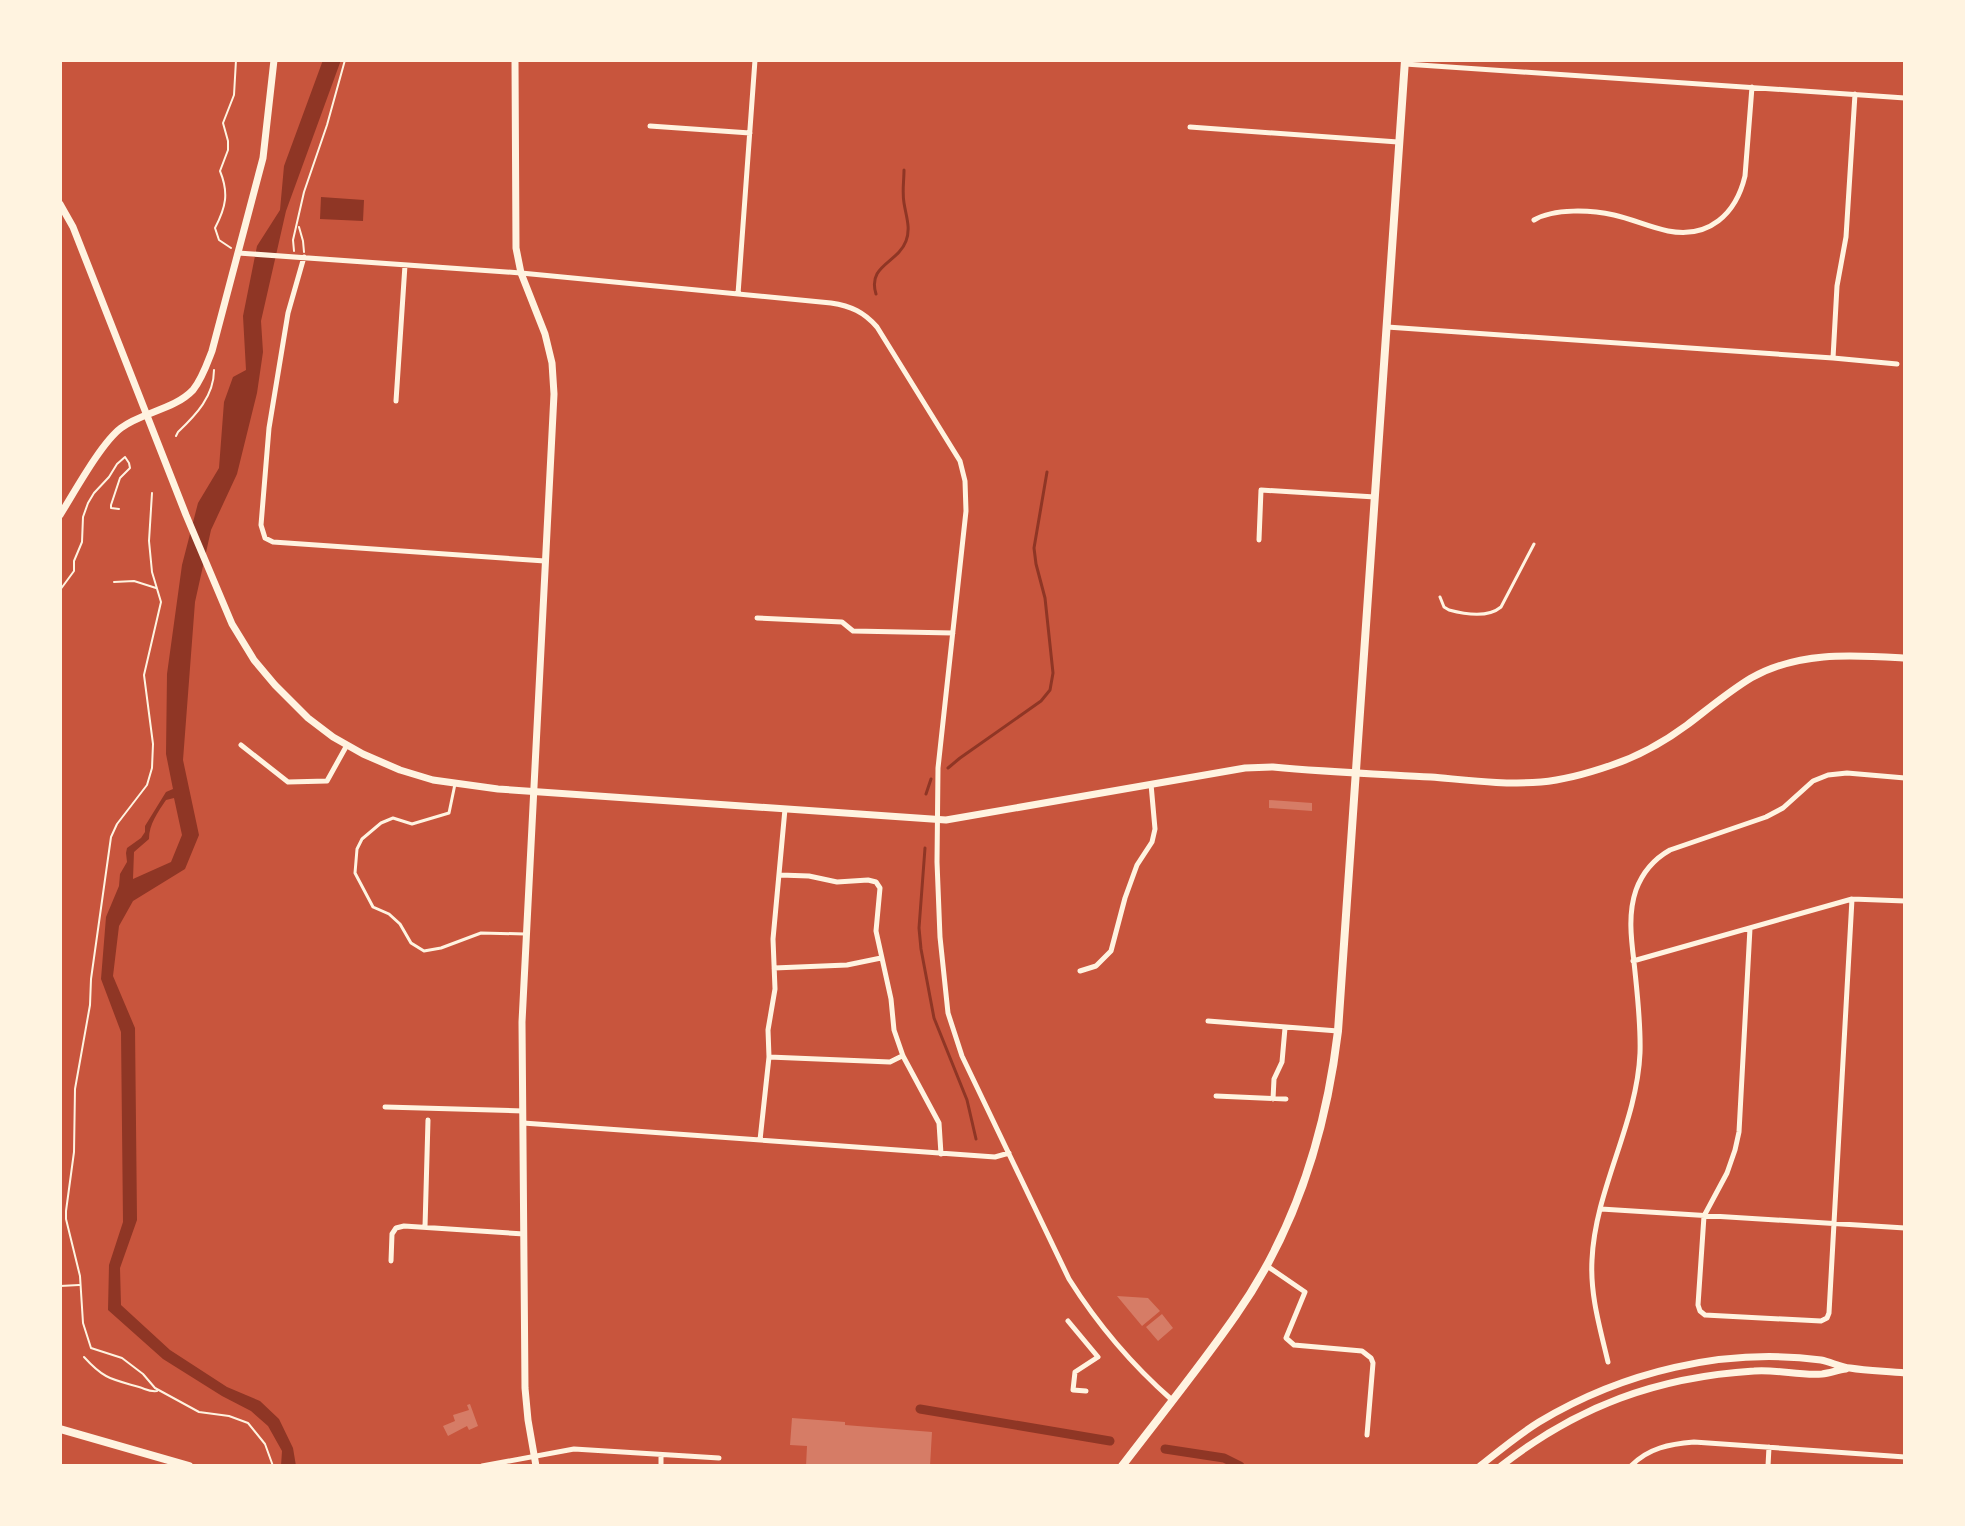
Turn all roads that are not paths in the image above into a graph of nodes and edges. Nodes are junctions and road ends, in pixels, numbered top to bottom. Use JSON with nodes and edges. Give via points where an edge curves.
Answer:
{"nodes":[{"id":1,"x":274,"y":60,"type":"edge"},
{"id":2,"x":515,"y":60,"type":"edge"},
{"id":3,"x":755,"y":60,"type":"edge"},
{"id":4,"x":1405,"y":62,"type":"edge"},
{"id":5,"x":1752,"y":87,"type":"junction"},
{"id":6,"x":1855,"y":94,"type":"junction"},
{"id":7,"x":1905,"y":98,"type":"edge"},
{"id":8,"x":650,"y":126,"type":"dead end"},
{"id":9,"x":1190,"y":127,"type":"dead end"},
{"id":10,"x":750,"y":133,"type":"junction"},
{"id":11,"x":1399,"y":142,"type":"junction"},
{"id":12,"x":60,"y":204,"type":"edge"},
{"id":13,"x":1534,"y":220,"type":"dead end"},
{"id":14,"x":238,"y":253,"type":"junction"},
{"id":15,"x":304,"y":257,"type":"junction"},
{"id":16,"x":405,"y":265,"type":"junction"},
{"id":17,"x":521,"y":273,"type":"junction"},
{"id":18,"x":738,"y":295,"type":"junction"},
{"id":19,"x":1387,"y":327,"type":"junction"},
{"id":20,"x":1833,"y":358,"type":"junction"},
{"id":21,"x":1897,"y":364,"type":"dead end"},
{"id":22,"x":396,"y":401,"type":"dead end"},
{"id":23,"x":147,"y":415,"type":"junction"},
{"id":24,"x":1375,"y":497,"type":"junction"},
{"id":25,"x":60,"y":515,"type":"edge"},
{"id":26,"x":1259,"y":540,"type":"dead end"},
{"id":27,"x":1534,"y":544,"type":"dead end"},
{"id":28,"x":545,"y":561,"type":"junction"},
{"id":29,"x":1440,"y":597,"type":"dead end"},
{"id":30,"x":757,"y":618,"type":"dead end"},
{"id":31,"x":953,"y":633,"type":"junction"},
{"id":32,"x":1905,"y":658,"type":"edge"},
{"id":33,"x":241,"y":745,"type":"dead end"},
{"id":34,"x":347,"y":745,"type":"junction"},
{"id":35,"x":1355,"y":773,"type":"junction"},
{"id":36,"x":1905,"y":778,"type":"edge"},
{"id":37,"x":1151,"y":783,"type":"junction"},
{"id":38,"x":455,"y":784,"type":"junction"},
{"id":39,"x":533,"y":792,"type":"junction"},
{"id":40,"x":785,"y":809,"type":"junction"},
{"id":41,"x":937,"y":820,"type":"junction"},
{"id":42,"x":780,"y":875,"type":"junction"},
{"id":43,"x":1852,"y":899,"type":"junction"},
{"id":44,"x":1905,"y":901,"type":"edge"},
{"id":45,"x":1750,"y":928,"type":"junction"},
{"id":46,"x":526,"y":934,"type":"junction"},
{"id":47,"x":881,"y":958,"type":"junction"},
{"id":48,"x":1633,"y":961,"type":"junction"},
{"id":49,"x":774,"y":968,"type":"junction"},
{"id":50,"x":1080,"y":971,"type":"dead end"},
{"id":51,"x":1208,"y":1021,"type":"dead end"},
{"id":52,"x":1285,"y":1028,"type":"junction"},
{"id":53,"x":1338,"y":1031,"type":"junction"},
{"id":54,"x":903,"y":1056,"type":"junction"},
{"id":55,"x":769,"y":1057,"type":"junction"},
{"id":56,"x":1216,"y":1096,"type":"dead end"},
{"id":57,"x":1273,"y":1099,"type":"junction"},
{"id":58,"x":1286,"y":1099,"type":"dead end"},
{"id":59,"x":385,"y":1107,"type":"dead end"},
{"id":60,"x":523,"y":1111,"type":"junction"},
{"id":61,"x":428,"y":1120,"type":"dead end"},
{"id":62,"x":523,"y":1123,"type":"junction"},
{"id":63,"x":760,"y":1140,"type":"junction"},
{"id":64,"x":1009,"y":1153,"type":"junction"},
{"id":65,"x":941,"y":1154,"type":"junction"},
{"id":66,"x":1601,"y":1209,"type":"junction"},
{"id":67,"x":1704,"y":1216,"type":"junction"},
{"id":68,"x":1833,"y":1223,"type":"junction"},
{"id":69,"x":425,"y":1227,"type":"junction"},
{"id":70,"x":1905,"y":1228,"type":"edge"},
{"id":71,"x":524,"y":1234,"type":"junction"},
{"id":72,"x":391,"y":1261,"type":"dead end"},
{"id":73,"x":1267,"y":1266,"type":"junction"},
{"id":74,"x":1068,"y":1321,"type":"dead end"},
{"id":75,"x":1608,"y":1362,"type":"dead end"},
{"id":76,"x":1848,"y":1368,"type":"junction"},
{"id":77,"x":1905,"y":1373,"type":"edge"},
{"id":78,"x":1086,"y":1391,"type":"dead end"},
{"id":79,"x":1172,"y":1400,"type":"junction"},
{"id":80,"x":60,"y":1429,"type":"edge"},
{"id":81,"x":1367,"y":1435,"type":"dead end"},
{"id":82,"x":1769,"y":1447,"type":"junction"},
{"id":83,"x":535,"y":1455,"type":"junction"},
{"id":84,"x":661,"y":1455,"type":"junction"},
{"id":85,"x":1905,"y":1457,"type":"edge"},
{"id":86,"x":719,"y":1458,"type":"dead end"},
{"id":87,"x":189,"y":1466,"type":"edge"},
{"id":88,"x":482,"y":1466,"type":"edge"},
{"id":89,"x":536,"y":1466,"type":"edge"},
{"id":90,"x":661,"y":1466,"type":"edge"},
{"id":91,"x":1122,"y":1466,"type":"edge"},
{"id":92,"x":1480,"y":1466,"type":"edge"},
{"id":93,"x":1501,"y":1466,"type":"edge"},
{"id":94,"x":1631,"y":1466,"type":"edge"},
{"id":95,"x":1768,"y":1466,"type":"edge"}],
"edges":[{"from":1,"to":14,"type":"main road","via":[[263,158]]},
{"from":2,"to":17,"type":"main road","via":[[516,248]]},
{"from":3,"to":10,"type":"street"},
{"from":4,"to":5,"type":"street"},
{"from":4,"to":11,"type":"main road"},
{"from":5,"to":6,"type":"street"},
{"from":5,"to":13,"type":"street","via":[[1742,189],[1727,214],[1711,226],[1669,231],[1580,212],[1551,212]]},
{"from":6,"to":7,"type":"street"},
{"from":6,"to":20,"type":"street"},
{"from":8,"to":10,"type":"street"},
{"from":9,"to":11,"type":"street"},
{"from":10,"to":18,"type":"street"},
{"from":11,"to":19,"type":"main road"},
{"from":12,"to":23,"type":"main road"},
{"from":14,"to":15,"type":"street"},
{"from":14,"to":23,"type":"main road","via":[[200,379],[179,400]]},
{"from":15,"to":16,"type":"street"},
{"from":15,"to":28,"type":"street","via":[[288,313],[269,428],[261,525],[265,538]]},
{"from":16,"to":17,"type":"street"},
{"from":16,"to":22,"type":"street"},
{"from":17,"to":18,"type":"street"},
{"from":17,"to":28,"type":"main road","via":[[552,363]]},
{"from":18,"to":31,"type":"street","via":[[853,308],[870,319],[902,366],[960,461],[965,481]]},
{"from":19,"to":20,"type":"street"},
{"from":19,"to":24,"type":"main road"},
{"from":20,"to":21,"type":"street"},
{"from":23,"to":25,"type":"main road","via":[[120,428]]},
{"from":23,"to":34,"type":"main road","via":[[238,635],[269,678],[308,718]]},
{"from":24,"to":26,"type":"street","via":[[1261,490]]},
{"from":24,"to":35,"type":"main road"},
{"from":27,"to":29,"type":"lane","via":[[1501,607],[1491,613],[1454,612]]},
{"from":28,"to":39,"type":"main road"},
{"from":30,"to":31,"type":"street","via":[[842,622],[853,631]]},
{"from":31,"to":41,"type":"street","via":[[940,732]]},
{"from":32,"to":35,"type":"main road","via":[[1846,654],[1784,664],[1749,679],[1650,749],[1566,778],[1517,783]]},
{"from":33,"to":34,"type":"street","via":[[288,782],[327,781]]},
{"from":34,"to":38,"type":"main road","via":[[400,770]]},
{"from":35,"to":37,"type":"main road","via":[[1245,768]]},
{"from":35,"to":53,"type":"main road"},
{"from":36,"to":48,"type":"street","via":[[1828,775],[1766,817],[1657,857],[1635,891]]},
{"from":37,"to":41,"type":"main road"},
{"from":37,"to":50,"type":"street","via":[[1152,842],[1137,865],[1111,951],[1096,966]]},
{"from":38,"to":39,"type":"main road"},
{"from":38,"to":46,"type":"lane","via":[[449,813],[412,824],[393,818],[362,839],[355,873],[373,907],[389,914],[424,951],[481,933]]},
{"from":39,"to":40,"type":"main road"},
{"from":39,"to":46,"type":"main road"},
{"from":40,"to":41,"type":"main road"},
{"from":40,"to":42,"type":"street"},
{"from":41,"to":64,"type":"street","via":[[948,1013],[962,1056]]},
{"from":42,"to":47,"type":"street","via":[[876,882]]},
{"from":42,"to":49,"type":"street"},
{"from":43,"to":44,"type":"street"},
{"from":43,"to":45,"type":"street"},
{"from":43,"to":68,"type":"street"},
{"from":45,"to":48,"type":"street"},
{"from":45,"to":67,"type":"street","via":[[1739,1132],[1727,1173]]},
{"from":46,"to":60,"type":"main road"},
{"from":47,"to":49,"type":"street"},
{"from":47,"to":54,"type":"street"},
{"from":48,"to":66,"type":"street","via":[[1640,1026],[1637,1078]]},
{"from":49,"to":55,"type":"street"},
{"from":51,"to":52,"type":"street"},
{"from":52,"to":53,"type":"street"},
{"from":52,"to":57,"type":"street"},
{"from":53,"to":73,"type":"main road","via":[[1333,1074],[1304,1183]]},
{"from":54,"to":55,"type":"street","via":[[890,1062]]},
{"from":54,"to":65,"type":"street","via":[[939,1123]]},
{"from":55,"to":63,"type":"street"},
{"from":56,"to":57,"type":"street"},
{"from":57,"to":58,"type":"street"},
{"from":59,"to":60,"type":"street"},
{"from":60,"to":62,"type":"main road"},
{"from":61,"to":69,"type":"street"},
{"from":62,"to":63,"type":"street"},
{"from":62,"to":71,"type":"main road"},
{"from":63,"to":65,"type":"street"},
{"from":64,"to":65,"type":"street"},
{"from":64,"to":79,"type":"street","via":[[1086,1307],[1140,1372]]},
{"from":66,"to":67,"type":"street"},
{"from":66,"to":75,"type":"street","via":[[1592,1287]]},
{"from":67,"to":68,"type":"street"},
{"from":67,"to":68,"type":"street","via":[[1700,1311],[1792,1320],[1827,1318]]},
{"from":68,"to":70,"type":"street"},
{"from":69,"to":71,"type":"street"},
{"from":69,"to":72,"type":"street","via":[[393,1230]]},
{"from":71,"to":83,"type":"main road","via":[[525,1388]]},
{"from":73,"to":79,"type":"main road"},
{"from":73,"to":81,"type":"street","via":[[1305,1292],[1286,1338],[1294,1345],[1362,1351],[1371,1358]]},
{"from":74,"to":78,"type":"street","via":[[1098,1357],[1075,1372],[1073,1390]]},
{"from":76,"to":77,"type":"main road"},
{"from":76,"to":92,"type":"main road","via":[[1823,1360],[1760,1357],[1651,1373],[1557,1412]]},
{"from":76,"to":93,"type":"main road","via":[[1821,1374],[1729,1372],[1657,1385],[1586,1411]]},
{"from":79,"to":91,"type":"main road"},
{"from":80,"to":87,"type":"main road"},
{"from":82,"to":85,"type":"street"},
{"from":82,"to":94,"type":"street","via":[[1684,1443],[1660,1448]]},
{"from":82,"to":95,"type":"street"},
{"from":83,"to":84,"type":"street","via":[[574,1449]]},
{"from":83,"to":88,"type":"street"},
{"from":83,"to":89,"type":"main road"},
{"from":84,"to":86,"type":"street"},
{"from":84,"to":90,"type":"street"}]}
